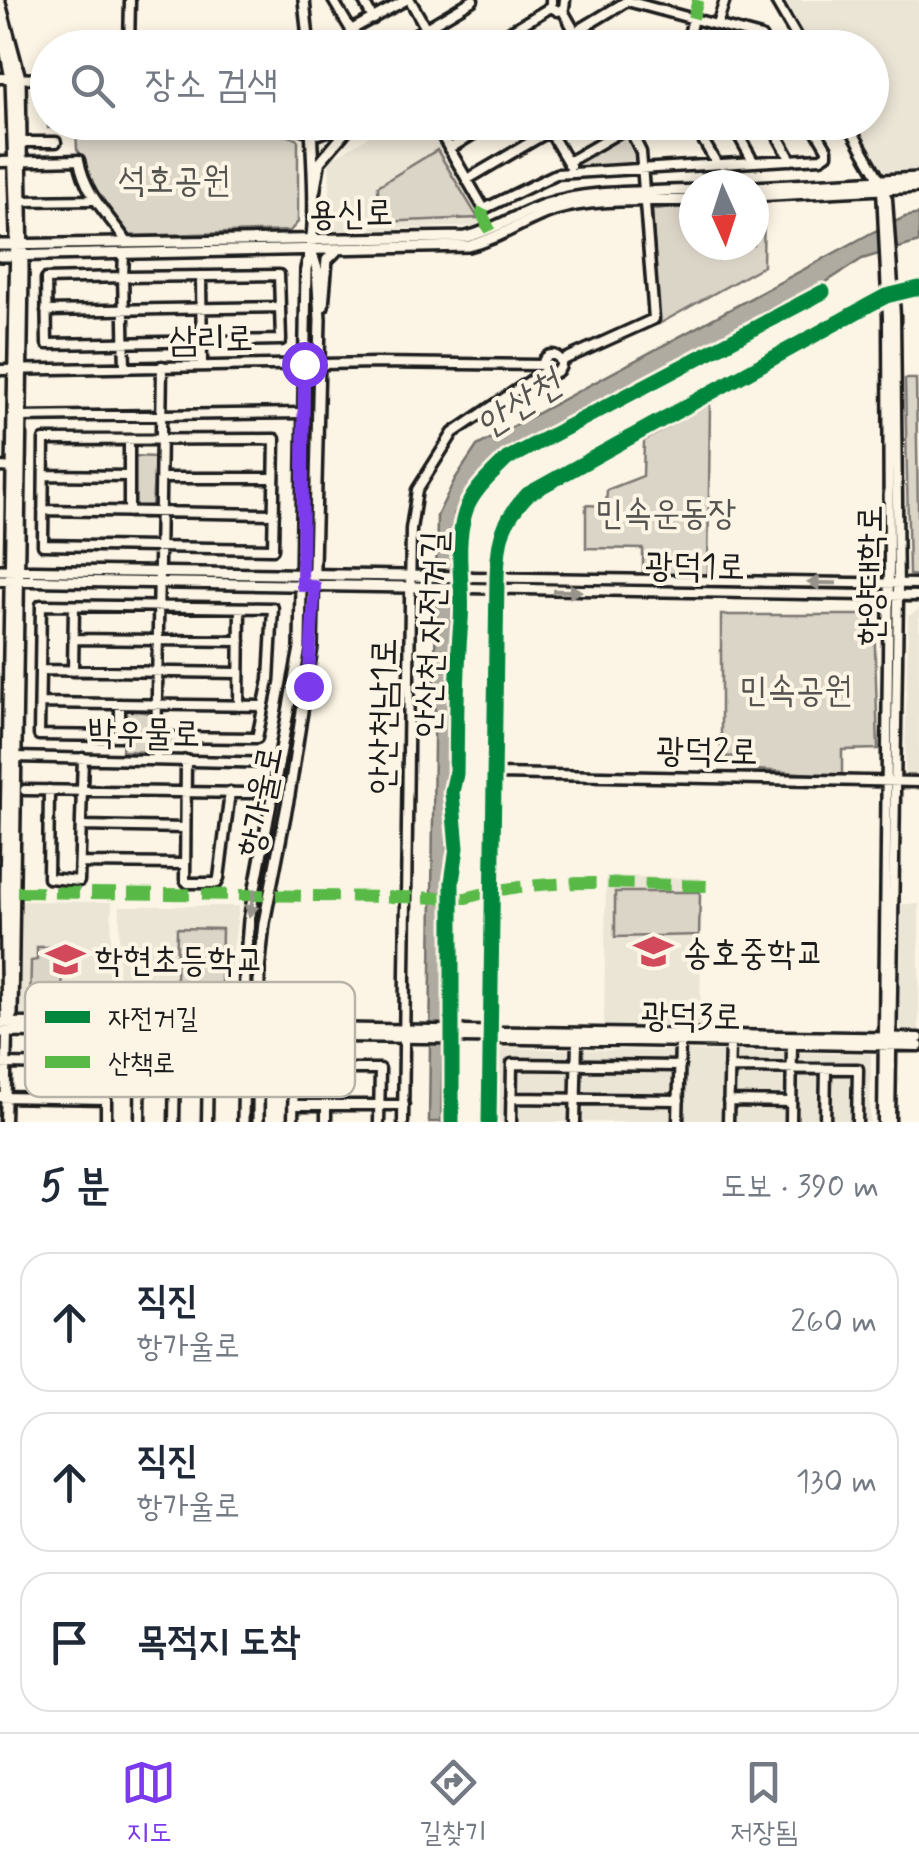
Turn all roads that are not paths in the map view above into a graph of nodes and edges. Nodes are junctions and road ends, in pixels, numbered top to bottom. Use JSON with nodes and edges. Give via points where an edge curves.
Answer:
{"nodes":[{"id":1,"x":130,"y":0,"type":"edge"},
{"id":2,"x":304,"y":0,"type":"edge"},
{"id":3,"x":333,"y":0,"type":"edge"},
{"id":4,"x":362,"y":0,"type":"edge"},
{"id":5,"x":408,"y":0,"type":"edge"},
{"id":6,"x":473,"y":0,"type":"edge"},
{"id":7,"x":672,"y":0,"type":"edge"},
{"id":8,"x":725,"y":0,"type":"edge"},
{"id":9,"x":775,"y":0,"type":"edge"},
{"id":10,"x":0,"y":3,"type":"edge"},
{"id":11,"x":551,"y":4,"type":"edge"},
{"id":12,"x":564,"y":5,"type":"edge"},
{"id":13,"x":670,"y":12,"type":"junction"},
{"id":14,"x":374,"y":18,"type":"junction"},
{"id":15,"x":693,"y":18,"type":"junction"},
{"id":16,"x":0,"y":24,"type":"edge"},
{"id":17,"x":717,"y":24,"type":"junction"},
{"id":18,"x":426,"y":27,"type":"junction"},
{"id":19,"x":129,"y":30,"type":"edge"},
{"id":20,"x":307,"y":30,"type":"edge"},
{"id":21,"x":351,"y":30,"type":"joint"},
{"id":22,"x":421,"y":30,"type":"edge"},
{"id":23,"x":428,"y":30,"type":"edge"},
{"id":24,"x":510,"y":30,"type":"edge"},
{"id":25,"x":574,"y":30,"type":"edge"},
{"id":26,"x":578,"y":30,"type":"edge"},
{"id":27,"x":690,"y":30,"type":"edge"},
{"id":28,"x":737,"y":30,"type":"edge"},
{"id":29,"x":792,"y":30,"type":"edge"},
{"id":30,"x":10,"y":78,"type":"edge"},
{"id":31,"x":311,"y":140,"type":"edge"},
{"id":32,"x":339,"y":140,"type":"edge"},
{"id":33,"x":444,"y":140,"type":"edge"},
{"id":34,"x":463,"y":140,"type":"edge"},
{"id":35,"x":528,"y":140,"type":"edge"},
{"id":36,"x":555,"y":140,"type":"edge"},
{"id":37,"x":604,"y":140,"type":"edge"},
{"id":38,"x":636,"y":140,"type":"edge"},
{"id":39,"x":704,"y":140,"type":"edge"},
{"id":40,"x":740,"y":140,"type":"edge"},
{"id":41,"x":780,"y":140,"type":"edge"},
{"id":42,"x":820,"y":140,"type":"edge"},
{"id":43,"x":856,"y":140,"type":"edge"},
{"id":44,"x":21,"y":142,"type":"junction"},
{"id":45,"x":56,"y":142,"type":"dead end"},
{"id":46,"x":449,"y":148,"type":"junction"},
{"id":47,"x":792,"y":160,"type":"junction"},
{"id":48,"x":18,"y":161,"type":"junction"},
{"id":49,"x":0,"y":162,"type":"edge"},
{"id":50,"x":568,"y":162,"type":"junction"},
{"id":51,"x":753,"y":162,"type":"junction"},
{"id":52,"x":717,"y":164,"type":"junction"},
{"id":53,"x":643,"y":168,"type":"junction"},
{"id":54,"x":573,"y":172,"type":"junction"},
{"id":55,"x":919,"y":178,"type":"edge"},
{"id":56,"x":468,"y":180,"type":"junction"},
{"id":57,"x":881,"y":185,"type":"junction"},
{"id":58,"x":769,"y":187,"type":"edge"},
{"id":59,"x":919,"y":187,"type":"edge"},
{"id":60,"x":679,"y":192,"type":"edge"},
{"id":61,"x":769,"y":195,"type":"edge"},
{"id":62,"x":645,"y":197,"type":"junction"},
{"id":63,"x":679,"y":199,"type":"edge"},
{"id":64,"x":92,"y":200,"type":"junction"},
{"id":65,"x":312,"y":200,"type":"junction"},
{"id":66,"x":22,"y":201,"type":"junction"},
{"id":67,"x":0,"y":245,"type":"edge"},
{"id":68,"x":311,"y":246,"type":"junction"},
{"id":69,"x":126,"y":248,"type":"junction"},
{"id":70,"x":19,"y":250,"type":"junction"},
{"id":71,"x":337,"y":251,"type":"junction"},
{"id":72,"x":0,"y":256,"type":"edge"},
{"id":73,"x":201,"y":276,"type":"junction"},
{"id":74,"x":124,"y":277,"type":"junction"},
{"id":75,"x":919,"y":286,"type":"edge"},
{"id":76,"x":890,"y":296,"type":"junction"},
{"id":77,"x":280,"y":307,"type":"junction"},
{"id":78,"x":202,"y":308,"type":"junction"},
{"id":79,"x":124,"y":310,"type":"junction"},
{"id":80,"x":46,"y":311,"type":"junction"},
{"id":81,"x":320,"y":318,"type":"junction"},
{"id":82,"x":202,"y":341,"type":"junction"},
{"id":83,"x":124,"y":342,"type":"junction"},
{"id":84,"x":304,"y":364,"type":"junction"},
{"id":85,"x":319,"y":365,"type":"junction"},
{"id":86,"x":125,"y":366,"type":"junction"},
{"id":87,"x":162,"y":366,"type":"junction"},
{"id":88,"x":202,"y":366,"type":"junction"},
{"id":89,"x":545,"y":368,"type":"junction"},
{"id":90,"x":18,"y":369,"type":"junction"},
{"id":91,"x":0,"y":370,"type":"edge"},
{"id":92,"x":304,"y":413,"type":"junction"},
{"id":93,"x":162,"y":414,"type":"junction"},
{"id":94,"x":18,"y":417,"type":"junction"},
{"id":95,"x":129,"y":440,"type":"junction"},
{"id":96,"x":161,"y":440,"type":"junction"},
{"id":97,"x":0,"y":467,"type":"edge"},
{"id":98,"x":16,"y":468,"type":"junction"},
{"id":99,"x":44,"y":475,"type":"junction"},
{"id":100,"x":129,"y":476,"type":"junction"},
{"id":101,"x":160,"y":478,"type":"junction"},
{"id":102,"x":274,"y":478,"type":"junction"},
{"id":103,"x":43,"y":510,"type":"junction"},
{"id":104,"x":128,"y":512,"type":"junction"},
{"id":105,"x":160,"y":512,"type":"junction"},
{"id":106,"x":274,"y":514,"type":"junction"},
{"id":107,"x":159,"y":547,"type":"junction"},
{"id":108,"x":10,"y":575,"type":"edge"},
{"id":109,"x":159,"y":578,"type":"junction"},
{"id":110,"x":497,"y":578,"type":"junction"},
{"id":111,"x":302,"y":580,"type":"junction"},
{"id":112,"x":315,"y":581,"type":"junction"},
{"id":113,"x":415,"y":582,"type":"junction"},
{"id":114,"x":469,"y":583,"type":"junction"},
{"id":115,"x":894,"y":584,"type":"junction"},
{"id":116,"x":919,"y":584,"type":"edge"},
{"id":117,"x":496,"y":590,"type":"junction"},
{"id":118,"x":894,"y":595,"type":"junction"},
{"id":119,"x":919,"y":596,"type":"edge"},
{"id":120,"x":74,"y":606,"type":"junction"},
{"id":121,"x":158,"y":607,"type":"junction"},
{"id":122,"x":240,"y":608,"type":"junction"},
{"id":123,"x":74,"y":639,"type":"junction"},
{"id":124,"x":158,"y":640,"type":"junction"},
{"id":125,"x":240,"y":641,"type":"junction"},
{"id":126,"x":40,"y":670,"type":"junction"},
{"id":127,"x":73,"y":671,"type":"junction"},
{"id":128,"x":158,"y":672,"type":"junction"},
{"id":129,"x":239,"y":674,"type":"junction"},
{"id":130,"x":8,"y":682,"type":"edge"},
{"id":131,"x":40,"y":703,"type":"junction"},
{"id":132,"x":120,"y":704,"type":"junction"},
{"id":133,"x":157,"y":705,"type":"junction"},
{"id":134,"x":239,"y":706,"type":"junction"},
{"id":135,"x":263,"y":706,"type":"junction"},
{"id":136,"x":157,"y":737,"type":"junction"},
{"id":137,"x":12,"y":757,"type":"junction"},
{"id":138,"x":83,"y":758,"type":"junction"},
{"id":139,"x":156,"y":759,"type":"junction"},
{"id":140,"x":186,"y":760,"type":"junction"},
{"id":141,"x":279,"y":763,"type":"junction"},
{"id":142,"x":494,"y":774,"type":"junction"},
{"id":143,"x":892,"y":782,"type":"junction"},
{"id":144,"x":919,"y":782,"type":"edge"},
{"id":145,"x":25,"y":790,"type":"dead end"},
{"id":146,"x":50,"y":790,"type":"junction"},
{"id":147,"x":82,"y":791,"type":"junction"},
{"id":148,"x":186,"y":792,"type":"junction"},
{"id":149,"x":230,"y":792,"type":"junction"},
{"id":150,"x":251,"y":793,"type":"dead end"},
{"id":151,"x":82,"y":826,"type":"junction"},
{"id":152,"x":185,"y":828,"type":"junction"},
{"id":153,"x":82,"y":863,"type":"junction"},
{"id":154,"x":185,"y":864,"type":"junction"},
{"id":155,"x":2,"y":917,"type":"edge"},
{"id":156,"x":6,"y":966,"type":"edge"},
{"id":157,"x":246,"y":982,"type":"edge"},
{"id":158,"x":261,"y":982,"type":"edge"},
{"id":159,"x":4,"y":1028,"type":"edge"},
{"id":160,"x":355,"y":1033,"type":"edge"},
{"id":161,"x":408,"y":1034,"type":"junction"},
{"id":162,"x":462,"y":1035,"type":"joint"},
{"id":163,"x":490,"y":1035,"type":"junction"},
{"id":164,"x":792,"y":1040,"type":"junction"},
{"id":165,"x":578,"y":1041,"type":"junction"},
{"id":166,"x":887,"y":1041,"type":"junction"},
{"id":167,"x":680,"y":1042,"type":"junction"},
{"id":168,"x":919,"y":1042,"type":"edge"},
{"id":169,"x":730,"y":1043,"type":"junction"},
{"id":170,"x":489,"y":1062,"type":"junction"},
{"id":171,"x":3,"y":1064,"type":"edge"},
{"id":172,"x":512,"y":1064,"type":"junction"},
{"id":173,"x":576,"y":1065,"type":"junction"},
{"id":174,"x":680,"y":1066,"type":"junction"},
{"id":175,"x":729,"y":1068,"type":"junction"},
{"id":176,"x":792,"y":1068,"type":"junction"},
{"id":177,"x":826,"y":1068,"type":"junction"},
{"id":178,"x":858,"y":1069,"type":"junction"},
{"id":179,"x":883,"y":1069,"type":"junction"},
{"id":180,"x":355,"y":1070,"type":"edge"},
{"id":181,"x":2,"y":1097,"type":"edge"},
{"id":182,"x":140,"y":1097,"type":"edge"},
{"id":183,"x":174,"y":1097,"type":"edge"},
{"id":184,"x":243,"y":1097,"type":"edge"},
{"id":185,"x":293,"y":1097,"type":"edge"},
{"id":186,"x":106,"y":1098,"type":"joint"},
{"id":187,"x":511,"y":1098,"type":"junction"},
{"id":188,"x":576,"y":1099,"type":"junction"},
{"id":189,"x":679,"y":1100,"type":"junction"},
{"id":190,"x":728,"y":1101,"type":"junction"},
{"id":191,"x":791,"y":1102,"type":"junction"},
{"id":192,"x":293,"y":1104,"type":"junction"},
{"id":193,"x":326,"y":1105,"type":"junction"},
{"id":194,"x":404,"y":1105,"type":"junction"},
{"id":195,"x":380,"y":1106,"type":"junction"},
{"id":196,"x":5,"y":1122,"type":"edge"},
{"id":197,"x":106,"y":1122,"type":"edge"},
{"id":198,"x":140,"y":1122,"type":"edge"},
{"id":199,"x":174,"y":1122,"type":"edge"},
{"id":200,"x":243,"y":1122,"type":"edge"},
{"id":201,"x":293,"y":1122,"type":"edge"},
{"id":202,"x":326,"y":1122,"type":"edge"},
{"id":203,"x":380,"y":1122,"type":"edge"},
{"id":204,"x":404,"y":1122,"type":"edge"},
{"id":205,"x":488,"y":1122,"type":"edge"},
{"id":206,"x":511,"y":1122,"type":"edge"},
{"id":207,"x":576,"y":1122,"type":"edge"},
{"id":208,"x":678,"y":1122,"type":"edge"},
{"id":209,"x":728,"y":1122,"type":"edge"},
{"id":210,"x":791,"y":1122,"type":"edge"},
{"id":211,"x":825,"y":1122,"type":"edge"},
{"id":212,"x":858,"y":1122,"type":"edge"},
{"id":213,"x":886,"y":1122,"type":"edge"}],
"edges":[{"from":1,"to":19,"type":"street"},
{"from":2,"to":20,"type":"main road"},
{"from":3,"to":21,"type":"street"},
{"from":4,"to":14,"type":"street"},
{"from":5,"to":14,"type":"street"},
{"from":5,"to":18,"type":"street"},
{"from":6,"to":18,"type":"street"},
{"from":7,"to":13,"type":"street"},
{"from":8,"to":17,"type":"street"},
{"from":9,"to":29,"type":"street"},
{"from":10,"to":30,"type":"main road"},
{"from":11,"to":12,"type":"street"},
{"from":11,"to":24,"type":"street"},
{"from":12,"to":25,"type":"street"},
{"from":13,"to":15,"type":"street"},
{"from":13,"to":26,"type":"street","via":[[627,1]]},
{"from":14,"to":21,"type":"street"},
{"from":15,"to":17,"type":"street"},
{"from":15,"to":27,"type":"street"},
{"from":16,"to":30,"type":"main road"},
{"from":17,"to":28,"type":"street"},
{"from":18,"to":22,"type":"street"},
{"from":18,"to":23,"type":"street"},
{"from":30,"to":44,"type":"main road"},
{"from":30,"to":48,"type":"main road"},
{"from":31,"to":65,"type":"main road","name":"항가울로"},
{"from":32,"to":65,"type":"street","via":[[320,162]]},
{"from":33,"to":46,"type":"street"},
{"from":34,"to":46,"type":"street"},
{"from":35,"to":56,"type":"street"},
{"from":36,"to":50,"type":"street"},
{"from":37,"to":50,"type":"street"},
{"from":38,"to":53,"type":"street"},
{"from":39,"to":52,"type":"street"},
{"from":40,"to":51,"type":"street"},
{"from":41,"to":47,"type":"street"},
{"from":42,"to":47,"type":"street","via":[[827,154]]},
{"from":43,"to":57,"type":"street"},
{"from":44,"to":45,"type":"street"},
{"from":44,"to":48,"type":"main road"},
{"from":46,"to":56,"type":"street"},
{"from":47,"to":51,"type":"street"},
{"from":48,"to":49,"type":"street"},
{"from":48,"to":64,"type":"street","via":[[79,160]]},
{"from":48,"to":66,"type":"main road"},
{"from":48,"to":70,"type":"main road"},
{"from":50,"to":54,"type":"street"},
{"from":51,"to":52,"type":"street"},
{"from":52,"to":53,"type":"street"},
{"from":53,"to":54,"type":"street"},
{"from":53,"to":62,"type":"street"},
{"from":54,"to":56,"type":"street","via":[[484,209]]},
{"from":55,"to":57,"type":"main road"},
{"from":57,"to":58,"type":"main road"},
{"from":57,"to":59,"type":"main road"},
{"from":57,"to":61,"type":"main road"},
{"from":57,"to":76,"type":"street","name":"한양대학로"},
{"from":60,"to":62,"type":"main road","name":"용신로"},
{"from":62,"to":63,"type":"main road","name":"용신로"},
{"from":62,"to":68,"type":"main road","name":"용신로","via":[[572,197],[466,237]]},
{"from":62,"to":71,"type":"main road","via":[[552,210],[469,246]]},
{"from":62,"to":89,"type":"street","via":[[654,319],[561,362],[550,356]]},
{"from":64,"to":66,"type":"street"},
{"from":64,"to":69,"type":"street"},
{"from":65,"to":68,"type":"main road","name":"항가울로"},
{"from":66,"to":70,"type":"main road"},
{"from":67,"to":70,"type":"main road","name":"용신로"},
{"from":68,"to":69,"type":"main road","name":"용신로"},
{"from":68,"to":69,"type":"main road","name":"용신로","via":[[280,252]]},
{"from":68,"to":71,"type":"main road"},
{"from":68,"to":81,"type":"main road","name":"항가울로"},
{"from":68,"to":84,"type":"main road","name":"항가울로"},
{"from":69,"to":70,"type":"main road","name":"용신로"},
{"from":69,"to":74,"type":"street"},
{"from":70,"to":72,"type":"main road","name":"용신로"},
{"from":70,"to":90,"type":"main road"},
{"from":71,"to":81,"type":"main road","via":[[326,260]]},
{"from":73,"to":74,"type":"street"},
{"from":73,"to":77,"type":"street","via":[[279,275]]},
{"from":73,"to":78,"type":"street"},
{"from":74,"to":79,"type":"street"},
{"from":74,"to":80,"type":"street","via":[[46,279]]},
{"from":75,"to":76,"type":"street"},
{"from":76,"to":110,"type":"street","via":[[528,494],[508,515]]},
{"from":76,"to":115,"type":"street","name":"한양대학로"},
{"from":77,"to":78,"type":"street"},
{"from":77,"to":82,"type":"street","via":[[281,340]]},
{"from":78,"to":79,"type":"street"},
{"from":78,"to":82,"type":"street"},
{"from":79,"to":80,"type":"street"},
{"from":79,"to":83,"type":"street"},
{"from":80,"to":83,"type":"street","via":[[47,344]]},
{"from":81,"to":85,"type":"main road","name":"항가울로"},
{"from":82,"to":83,"type":"street"},
{"from":82,"to":88,"type":"street"},
{"from":83,"to":86,"type":"street"},
{"from":84,"to":85,"type":"street","name":"삼리로"},
{"from":84,"to":88,"type":"street","name":"삼리로"},
{"from":84,"to":92,"type":"main road","name":"항가울로"},
{"from":85,"to":89,"type":"street","name":"삼리로"},
{"from":85,"to":112,"type":"main road","name":"항가울로"},
{"from":86,"to":87,"type":"street","name":"삼리로"},
{"from":86,"to":90,"type":"street","name":"삼리로"},
{"from":87,"to":88,"type":"street","name":"삼리로"},
{"from":87,"to":93,"type":"street"},
{"from":89,"to":113,"type":"street","name":"안산천남1로","via":[[453,433],[430,465],[417,490],[411,529]]},
{"from":90,"to":91,"type":"street","name":"삼리로"},
{"from":90,"to":94,"type":"main road"},
{"from":92,"to":93,"type":"street"},
{"from":92,"to":111,"type":"main road","name":"항가울로"},
{"from":93,"to":94,"type":"street"},
{"from":93,"to":96,"type":"street"},
{"from":94,"to":98,"type":"main road"},
{"from":95,"to":96,"type":"street"},
{"from":95,"to":99,"type":"street","via":[[44,440]]},
{"from":95,"to":100,"type":"street"},
{"from":96,"to":101,"type":"street"},
{"from":96,"to":102,"type":"street","via":[[275,438]]},
{"from":97,"to":98,"type":"street"},
{"from":98,"to":108,"type":"main road"},
{"from":99,"to":100,"type":"street"},
{"from":99,"to":103,"type":"street"},
{"from":100,"to":104,"type":"street"},
{"from":101,"to":102,"type":"street"},
{"from":101,"to":105,"type":"street"},
{"from":102,"to":106,"type":"street"},
{"from":103,"to":104,"type":"street"},
{"from":103,"to":107,"type":"street","via":[[42,546]]},
{"from":104,"to":105,"type":"street"},
{"from":105,"to":106,"type":"street"},
{"from":105,"to":107,"type":"street"},
{"from":106,"to":107,"type":"street","via":[[274,549]]},
{"from":107,"to":109,"type":"street"},
{"from":108,"to":109,"type":"main road"},
{"from":108,"to":130,"type":"main road"},
{"from":109,"to":111,"type":"main road"},
{"from":109,"to":121,"type":"street"},
{"from":110,"to":114,"type":"street","name":"광덕1로"},
{"from":115,"to":110,"type":"street","name":"광덕1로","one_way":true},
{"from":110,"to":117,"type":"street"},
{"from":111,"to":112,"type":"main road"},
{"from":111,"to":141,"type":"main road","name":"항가울로","via":[[300,648]]},
{"from":112,"to":113,"type":"main road"},
{"from":112,"to":158,"type":"main road","name":"항가울로","via":[[308,686],[264,923]]},
{"from":113,"to":114,"type":"main road"},
{"from":113,"to":161,"type":"street","name":"안산천남1로"},
{"from":114,"to":117,"type":"street","name":"광덕1로"},
{"from":115,"to":116,"type":"street","name":"광덕1로"},
{"from":115,"to":118,"type":"street","name":"한양대학로"},
{"from":117,"to":118,"type":"street","name":"광덕1로","one_way":true},
{"from":117,"to":142,"type":"street"},
{"from":118,"to":119,"type":"street","name":"광덕1로"},
{"from":118,"to":143,"type":"street","name":"한양대학로"},
{"from":120,"to":121,"type":"street"},
{"from":120,"to":123,"type":"street"},
{"from":120,"to":126,"type":"street","via":[[40,606]]},
{"from":121,"to":122,"type":"street"},
{"from":121,"to":124,"type":"street"},
{"from":122,"to":125,"type":"street"},
{"from":122,"to":135,"type":"street","via":[[273,608]]},
{"from":123,"to":124,"type":"street"},
{"from":123,"to":127,"type":"street"},
{"from":124,"to":125,"type":"street"},
{"from":124,"to":128,"type":"street"},
{"from":125,"to":129,"type":"street"},
{"from":126,"to":127,"type":"street"},
{"from":126,"to":131,"type":"street"},
{"from":127,"to":128,"type":"street"},
{"from":128,"to":129,"type":"street"},
{"from":128,"to":133,"type":"street"},
{"from":129,"to":134,"type":"street"},
{"from":130,"to":137,"type":"main road"},
{"from":131,"to":132,"type":"street"},
{"from":131,"to":132,"type":"street","via":[[39,736],[120,736]]},
{"from":132,"to":133,"type":"street"},
{"from":133,"to":134,"type":"street"},
{"from":133,"to":136,"type":"street"},
{"from":134,"to":135,"type":"street"},
{"from":135,"to":136,"type":"street","via":[[257,738]]},
{"from":136,"to":139,"type":"street"},
{"from":137,"to":138,"type":"street","name":"박우물로"},
{"from":137,"to":155,"type":"main road"},
{"from":137,"to":156,"type":"main road"},
{"from":138,"to":139,"type":"street","name":"박우물로"},
{"from":138,"to":147,"type":"street"},
{"from":139,"to":140,"type":"street","name":"박우물로"},
{"from":140,"to":141,"type":"street","name":"박우물로"},
{"from":140,"to":148,"type":"street"},
{"from":141,"to":157,"type":"main road","name":"항가울로","one_way":true,"via":[[249,920]]},
{"from":142,"to":143,"type":"street","name":"광덕2로"},
{"from":142,"to":163,"type":"street"},
{"from":143,"to":144,"type":"street","name":"광덕2로"},
{"from":143,"to":166,"type":"street","name":"한양대학로"},
{"from":145,"to":146,"type":"street"},
{"from":146,"to":147,"type":"street"},
{"from":146,"to":153,"type":"street","via":[[48,878],[79,881]]},
{"from":147,"to":148,"type":"street"},
{"from":147,"to":151,"type":"street"},
{"from":148,"to":149,"type":"street"},
{"from":148,"to":152,"type":"street"},
{"from":149,"to":150,"type":"street"},
{"from":149,"to":154,"type":"street","via":[[216,883],[188,883]]},
{"from":151,"to":152,"type":"street"},
{"from":151,"to":153,"type":"street"},
{"from":152,"to":154,"type":"street"},
{"from":153,"to":154,"type":"street"},
{"from":155,"to":156,"type":"main road"},
{"from":156,"to":159,"type":"main road"},
{"from":159,"to":171,"type":"street"},
{"from":160,"to":161,"type":"main road"},
{"from":161,"to":162,"type":"main road"},
{"from":161,"to":194,"type":"street","name":"안산천남1로"},
{"from":162,"to":163,"type":"street","name":"광덕3로"},
{"from":163,"to":164,"type":"street","name":"광덕3로"},
{"from":163,"to":165,"type":"street","name":"광덕3로"},
{"from":163,"to":170,"type":"street"},
{"from":164,"to":166,"type":"street","name":"광덕3로"},
{"from":164,"to":169,"type":"street","name":"광덕3로"},
{"from":164,"to":176,"type":"street"},
{"from":165,"to":167,"type":"street","name":"광덕3로"},
{"from":165,"to":173,"type":"street"},
{"from":166,"to":168,"type":"street","name":"광덕3로"},
{"from":166,"to":179,"type":"street","name":"한양대학로"},
{"from":166,"to":213,"type":"street","name":"한양대학로"},
{"from":167,"to":169,"type":"street","name":"광덕3로"},
{"from":167,"to":174,"type":"street"},
{"from":169,"to":175,"type":"street"},
{"from":170,"to":172,"type":"street"},
{"from":170,"to":205,"type":"street"},
{"from":171,"to":181,"type":"street"},
{"from":172,"to":173,"type":"street"},
{"from":172,"to":187,"type":"street"},
{"from":173,"to":174,"type":"street"},
{"from":173,"to":188,"type":"street"},
{"from":174,"to":189,"type":"street"},
{"from":175,"to":176,"type":"street"},
{"from":175,"to":190,"type":"street"},
{"from":176,"to":177,"type":"street"},
{"from":176,"to":191,"type":"street"},
{"from":177,"to":178,"type":"street"},
{"from":177,"to":211,"type":"street"},
{"from":178,"to":179,"type":"street"},
{"from":178,"to":212,"type":"street"},
{"from":179,"to":213,"type":"street","name":"한양대학로"},
{"from":180,"to":195,"type":"street","via":[[380,1070]]},
{"from":181,"to":186,"type":"street"},
{"from":181,"to":196,"type":"street"},
{"from":182,"to":198,"type":"street"},
{"from":183,"to":199,"type":"street"},
{"from":184,"to":200,"type":"main road","name":"항가울로"},
{"from":185,"to":192,"type":"street"},
{"from":186,"to":197,"type":"street"},
{"from":187,"to":188,"type":"street"},
{"from":187,"to":206,"type":"street"},
{"from":188,"to":189,"type":"street"},
{"from":188,"to":207,"type":"street"},
{"from":189,"to":208,"type":"street"},
{"from":190,"to":191,"type":"street"},
{"from":190,"to":209,"type":"street"},
{"from":191,"to":210,"type":"street"},
{"from":192,"to":193,"type":"street"},
{"from":192,"to":201,"type":"street"},
{"from":193,"to":195,"type":"street"},
{"from":193,"to":202,"type":"street"},
{"from":194,"to":195,"type":"street"},
{"from":194,"to":204,"type":"street","name":"안산천남1로"},
{"from":195,"to":203,"type":"street"}]}
